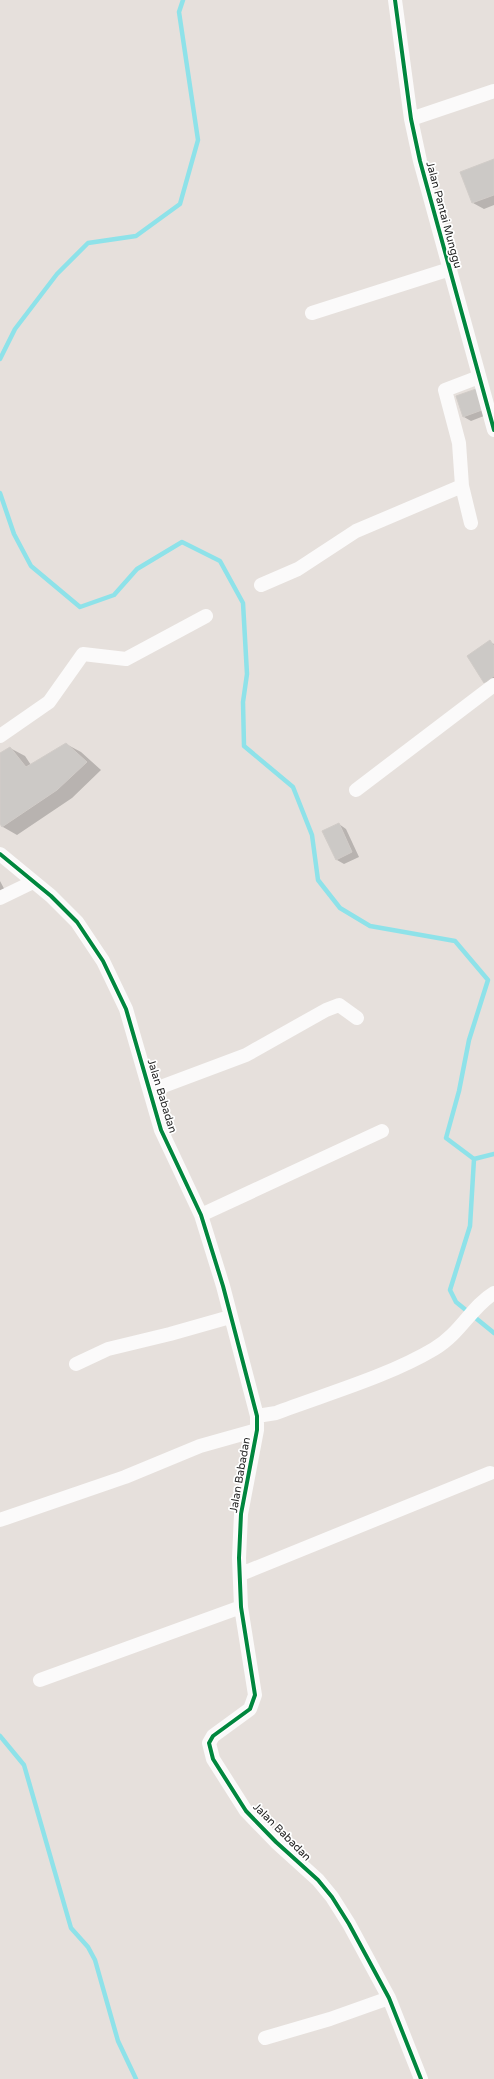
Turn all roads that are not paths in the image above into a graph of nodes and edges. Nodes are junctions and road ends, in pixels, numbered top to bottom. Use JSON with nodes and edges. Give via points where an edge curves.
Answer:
{"nodes":[{"id":1,"x":395,"y":0,"type":"edge"},
{"id":2,"x":494,"y":90,"type":"edge"},
{"id":3,"x":411,"y":119,"type":"junction"},
{"id":4,"x":450,"y":269,"type":"junction"},
{"id":5,"x":312,"y":313,"type":"dead end"},
{"id":6,"x":479,"y":377,"type":"junction"},
{"id":7,"x":494,"y":430,"type":"edge"},
{"id":8,"x":462,"y":486,"type":"junction"},
{"id":9,"x":471,"y":523,"type":"dead end"},
{"id":10,"x":261,"y":586,"type":"dead end"},
{"id":11,"x":206,"y":616,"type":"dead end"},
{"id":12,"x":494,"y":685,"type":"edge"},
{"id":13,"x":0,"y":736,"type":"edge"},
{"id":14,"x":356,"y":790,"type":"dead end"},
{"id":15,"x":0,"y":854,"type":"edge"},
{"id":16,"x":33,"y":882,"type":"junction"},
{"id":17,"x":0,"y":898,"type":"edge"},
{"id":18,"x":357,"y":1018,"type":"dead end"},
{"id":19,"x":150,"y":1091,"type":"junction"},
{"id":20,"x":382,"y":1131,"type":"dead end"},
{"id":21,"x":201,"y":1215,"type":"junction"},
{"id":22,"x":494,"y":1293,"type":"edge"},
{"id":23,"x":230,"y":1317,"type":"junction"},
{"id":24,"x":76,"y":1364,"type":"dead end"},
{"id":25,"x":257,"y":1423,"type":"junction"},
{"id":26,"x":490,"y":1473,"type":"dead end"},
{"id":27,"x":0,"y":1520,"type":"edge"},
{"id":28,"x":241,"y":1574,"type":"junction"},
{"id":29,"x":241,"y":1607,"type":"junction"},
{"id":30,"x":40,"y":1680,"type":"dead end"},
{"id":31,"x":389,"y":1998,"type":"junction"},
{"id":32,"x":264,"y":2038,"type":"dead end"},
{"id":33,"x":421,"y":2079,"type":"edge"}],
"edges":[{"from":1,"to":3,"type":"street","name":"Jalan Pantai Munggu"},
{"from":2,"to":3,"type":"street"},
{"from":3,"to":4,"type":"street","name":"Jalan Pantai Munggu"},
{"from":4,"to":5,"type":"street"},
{"from":4,"to":6,"type":"street","name":"Jalan Pantai Munggu"},
{"from":6,"to":7,"type":"street","name":"Jalan Pantai Munggu"},
{"from":6,"to":8,"type":"street","via":[[445,390],[459,443]]},
{"from":8,"to":9,"type":"street"},
{"from":8,"to":10,"type":"street","via":[[356,532],[298,569]]},
{"from":11,"to":13,"type":"street","via":[[126,659],[83,654],[49,702]]},
{"from":12,"to":14,"type":"street"},
{"from":15,"to":16,"type":"street","name":"Jalan Babadan"},
{"from":16,"to":17,"type":"street"},
{"from":16,"to":19,"type":"street","name":"Jalan Babadan","via":[[77,922],[103,961],[126,1009]]},
{"from":18,"to":19,"type":"street","via":[[339,1005],[246,1055]]},
{"from":19,"to":21,"type":"street","name":"Jalan Babadan","via":[[161,1130]]},
{"from":20,"to":21,"type":"street"},
{"from":21,"to":23,"type":"street","name":"Jalan Babadan"},
{"from":22,"to":25,"type":"street","via":[[456,1334],[435,1349],[403,1366],[276,1413]]},
{"from":23,"to":24,"type":"street","via":[[108,1348]]},
{"from":23,"to":25,"type":"street","name":"Jalan Babadan"},
{"from":25,"to":27,"type":"street","via":[[125,1477]]},
{"from":25,"to":28,"type":"street","name":"Jalan Babadan","via":[[241,1514]]},
{"from":26,"to":28,"type":"street"},
{"from":28,"to":29,"type":"street","name":"Jalan Babadan"},
{"from":29,"to":30,"type":"street"},
{"from":29,"to":31,"type":"street","name":"Jalan Babadan","via":[[256,1696],[244,1715],[213,1736],[209,1743],[213,1759],[246,1811],[276,1842],[313,1874],[332,1897]]},
{"from":31,"to":32,"type":"street","via":[[330,2019]]},
{"from":31,"to":33,"type":"street","name":"Jalan Babadan"}]}
